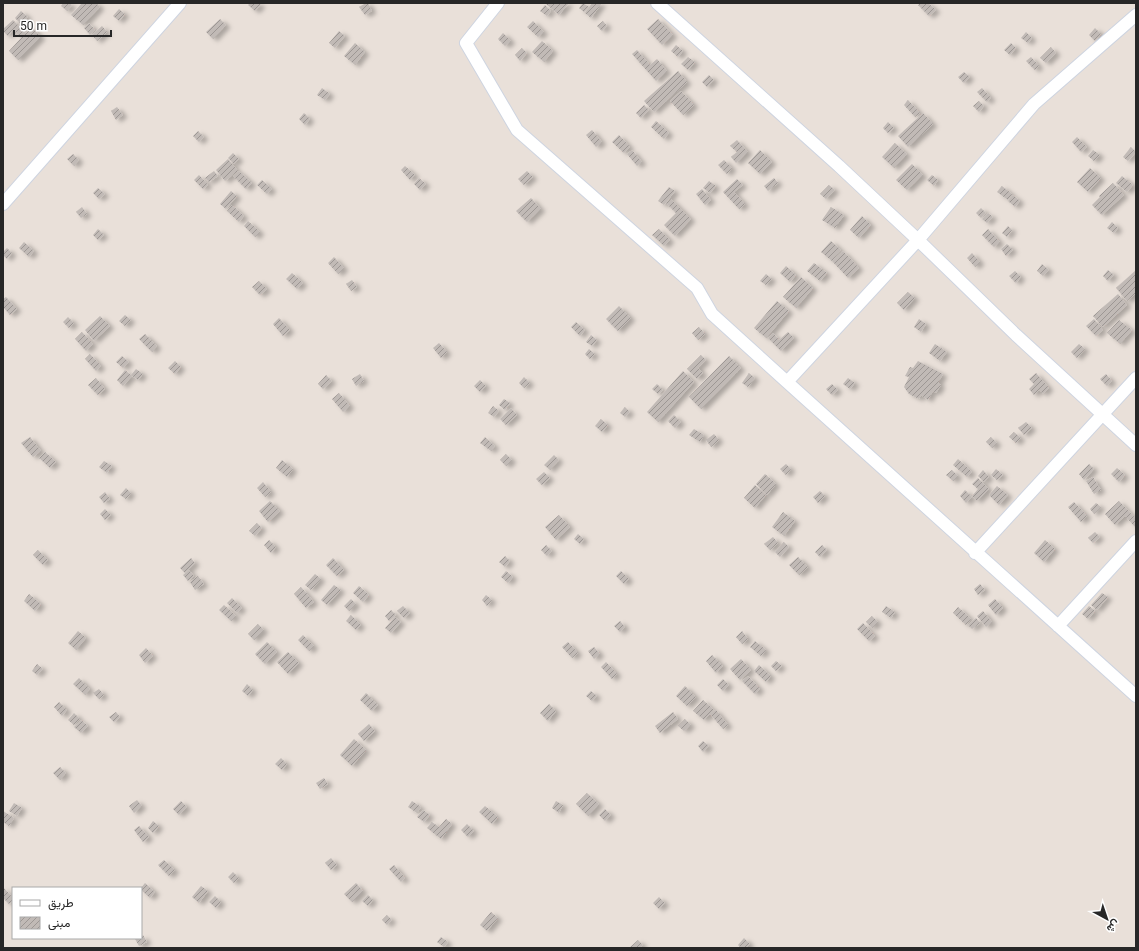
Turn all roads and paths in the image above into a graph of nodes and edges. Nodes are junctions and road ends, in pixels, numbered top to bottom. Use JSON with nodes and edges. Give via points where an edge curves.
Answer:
{"nodes":[{"id":1,"x":180,"y":3,"type":"edge"},
{"id":2,"x":498,"y":3,"type":"edge"},
{"id":3,"x":657,"y":3,"type":"edge"},
{"id":4,"x":1136,"y":15,"type":"edge"},
{"id":5,"x":3,"y":204,"type":"edge"},
{"id":6,"x":918,"y":240,"type":"junction"},
{"id":7,"x":1136,"y":378,"type":"edge"},
{"id":8,"x":786,"y":382,"type":"junction"},
{"id":9,"x":1103,"y":415,"type":"junction"},
{"id":10,"x":1136,"y":445,"type":"edge"},
{"id":11,"x":1136,"y":540,"type":"edge"},
{"id":12,"x":975,"y":552,"type":"junction"},
{"id":13,"x":1058,"y":626,"type":"junction"},
{"id":14,"x":1136,"y":696,"type":"edge"}],
"edges":[{"from":1,"to":5,"type":"street"},
{"from":2,"to":8,"type":"street","via":[[466,43],[517,130],[697,288],[712,314]]},
{"from":3,"to":6,"type":"street"},
{"from":4,"to":6,"type":"street","via":[[1034,104]]},
{"from":6,"to":8,"type":"street"},
{"from":6,"to":9,"type":"street"},
{"from":7,"to":9,"type":"street"},
{"from":8,"to":12,"type":"street"},
{"from":9,"to":10,"type":"street"},
{"from":9,"to":12,"type":"street"},
{"from":11,"to":13,"type":"street"},
{"from":12,"to":13,"type":"street"},
{"from":13,"to":14,"type":"street"}]}
